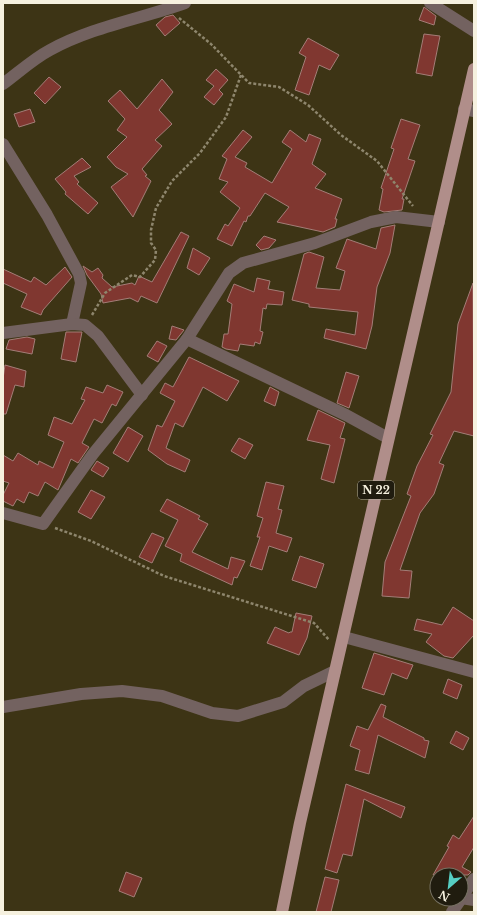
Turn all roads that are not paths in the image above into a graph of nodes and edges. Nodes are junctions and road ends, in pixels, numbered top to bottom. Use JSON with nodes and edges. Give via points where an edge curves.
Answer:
{"nodes":[{"id":1,"x":185,"y":3,"type":"edge"},
{"id":2,"x":430,"y":3,"type":"edge"},
{"id":3,"x":474,"y":32,"type":"edge"},
{"id":4,"x":474,"y":69,"type":"edge"},
{"id":5,"x":3,"y":84,"type":"edge"},
{"id":6,"x":469,"y":110,"type":"edge"},
{"id":7,"x":3,"y":144,"type":"edge"},
{"id":8,"x":440,"y":222,"type":"junction"},
{"id":9,"x":72,"y":324,"type":"junction"},
{"id":10,"x":3,"y":333,"type":"edge"},
{"id":11,"x":187,"y":339,"type":"junction"},
{"id":12,"x":142,"y":395,"type":"junction"},
{"id":13,"x":388,"y":438,"type":"junction"},
{"id":14,"x":3,"y":513,"type":"edge"},
{"id":15,"x":344,"y":636,"type":"junction"},
{"id":16,"x":335,"y":671,"type":"junction"},
{"id":17,"x":474,"y":672,"type":"edge"},
{"id":18,"x":3,"y":707,"type":"edge"},
{"id":19,"x":282,"y":912,"type":"edge"}],
"edges":[{"from":1,"to":5,"type":"street","via":[[127,20],[49,50]]},
{"from":2,"to":3,"type":"street"},
{"from":4,"to":6,"type":"main road","number":"N 22"},
{"from":6,"to":8,"type":"main road","number":"N 22"},
{"from":7,"to":9,"type":"street","via":[[47,215],[79,274],[81,283]]},
{"from":8,"to":11,"type":"street","via":[[396,217],[371,222],[315,243],[243,263],[229,273]]},
{"from":8,"to":13,"type":"main road","number":"N 22"},
{"from":9,"to":10,"type":"street"},
{"from":9,"to":12,"type":"street","via":[[85,325],[98,336]]},
{"from":11,"to":12,"type":"street"},
{"from":11,"to":13,"type":"street","via":[[346,415]]},
{"from":12,"to":14,"type":"street","via":[[92,454],[44,524]]},
{"from":13,"to":15,"type":"main road","number":"N 22"},
{"from":15,"to":16,"type":"main road","number":"N 22"},
{"from":15,"to":17,"type":"street"},
{"from":16,"to":18,"type":"street","via":[[304,686],[283,702],[238,716],[212,713],[162,696],[122,691],[81,694]]},
{"from":16,"to":19,"type":"main road","number":"N 22"}]}
